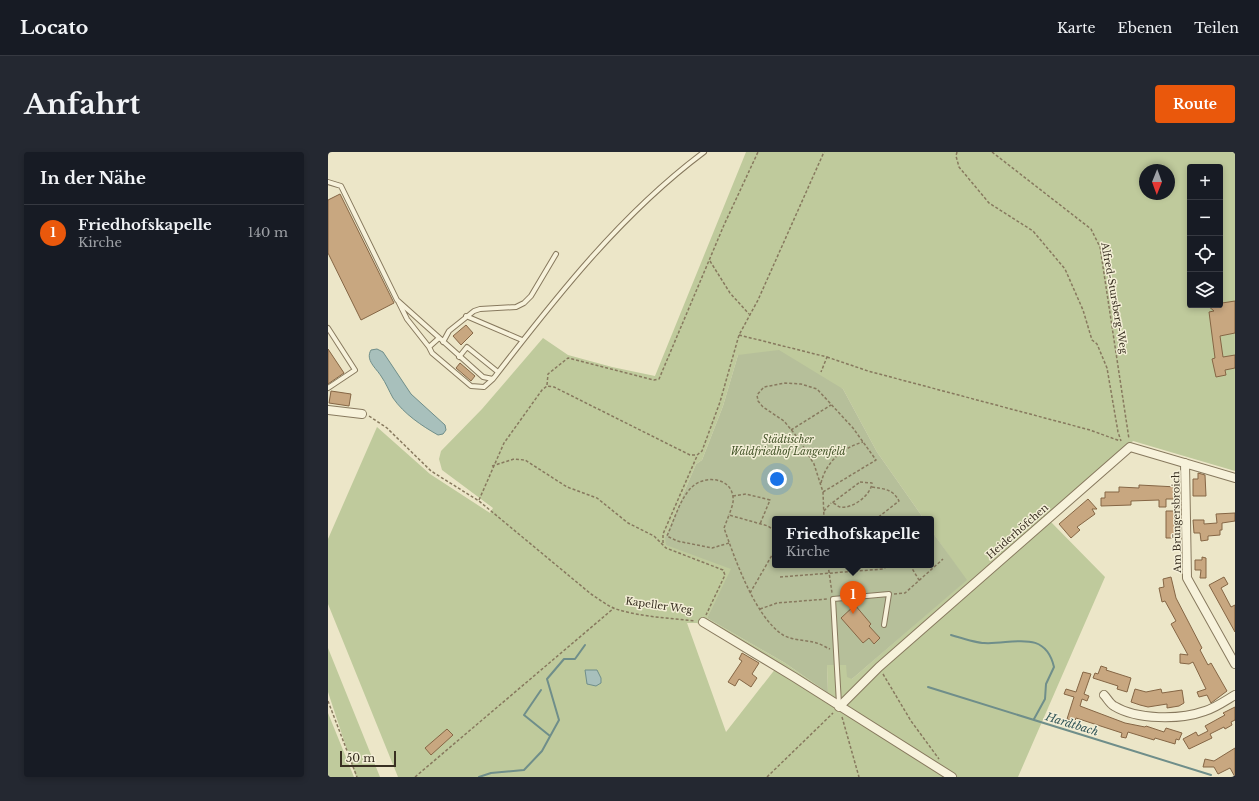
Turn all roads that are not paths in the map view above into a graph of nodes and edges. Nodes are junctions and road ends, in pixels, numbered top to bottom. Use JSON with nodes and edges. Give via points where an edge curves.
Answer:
{"nodes":[{"id":1,"x":704,"y":152,"type":"edge"},
{"id":2,"x":328,"y":182,"type":"edge"},
{"id":3,"x":556,"y":254,"type":"dead end"},
{"id":4,"x":397,"y":300,"type":"junction"},
{"id":5,"x":466,"y":316,"type":"junction"},
{"id":6,"x":328,"y":328,"type":"edge"},
{"id":7,"x":438,"y":338,"type":"junction"},
{"id":8,"x":522,"y":340,"type":"junction"},
{"id":9,"x":443,"y":342,"type":"junction"},
{"id":10,"x":429,"y":347,"type":"junction"},
{"id":11,"x":459,"y":356,"type":"junction"},
{"id":12,"x":498,"y":372,"type":"junction"},
{"id":13,"x":493,"y":379,"type":"junction"},
{"id":14,"x":328,"y":388,"type":"edge"},
{"id":15,"x":328,"y":410,"type":"edge"},
{"id":16,"x":362,"y":414,"type":"road end"},
{"id":17,"x":1185,"y":463,"type":"junction"},
{"id":18,"x":1235,"y":478,"type":"edge"},
{"id":19,"x":703,"y":622,"type":"road end"},
{"id":20,"x":884,"y":625,"type":"dead end"},
{"id":21,"x":1235,"y":664,"type":"edge"},
{"id":22,"x":1104,"y":695,"type":"dead end"},
{"id":23,"x":1235,"y":695,"type":"edge"},
{"id":24,"x":839,"y":707,"type":"junction"},
{"id":25,"x":952,"y":777,"type":"edge"}],
"edges":[{"from":1,"to":8,"type":"lane","via":[[682,168],[600,248]]},
{"from":2,"to":4,"type":"lane","via":[[341,186]]},
{"from":3,"to":5,"type":"lane","via":[[531,296],[524,303],[516,307],[480,309]]},
{"from":4,"to":7,"type":"lane"},
{"from":4,"to":10,"type":"lane","via":[[407,319]]},
{"from":5,"to":8,"type":"lane"},
{"from":5,"to":9,"type":"lane","via":[[449,331]]},
{"from":6,"to":14,"type":"lane","via":[[355,370]]},
{"from":7,"to":9,"type":"lane"},
{"from":7,"to":10,"type":"lane"},
{"from":8,"to":12,"type":"lane"},
{"from":9,"to":11,"type":"lane"},
{"from":10,"to":13,"type":"lane","via":[[432,353],[471,386],[484,387]]},
{"from":11,"to":12,"type":"lane","via":[[467,347]]},
{"from":11,"to":13,"type":"lane","via":[[483,377]]},
{"from":12,"to":13,"type":"lane"},
{"from":15,"to":16,"type":"street"},
{"from":17,"to":18,"type":"street"},
{"from":17,"to":21,"type":"street","name":"Am Brüngersbroich","via":[[1187,578]]},
{"from":17,"to":24,"type":"street","name":"Heiderhöfchen","via":[[1130,447],[879,667]]},
{"from":19,"to":24,"type":"street","name":"Kapeller Weg"},
{"from":20,"to":24,"type":"lane","via":[[889,594],[833,599]]},
{"from":22,"to":23,"type":"street","via":[[1113,706],[1129,712],[1171,718],[1207,711]]},
{"from":24,"to":25,"type":"street","name":"Kapeller Weg"}]}
